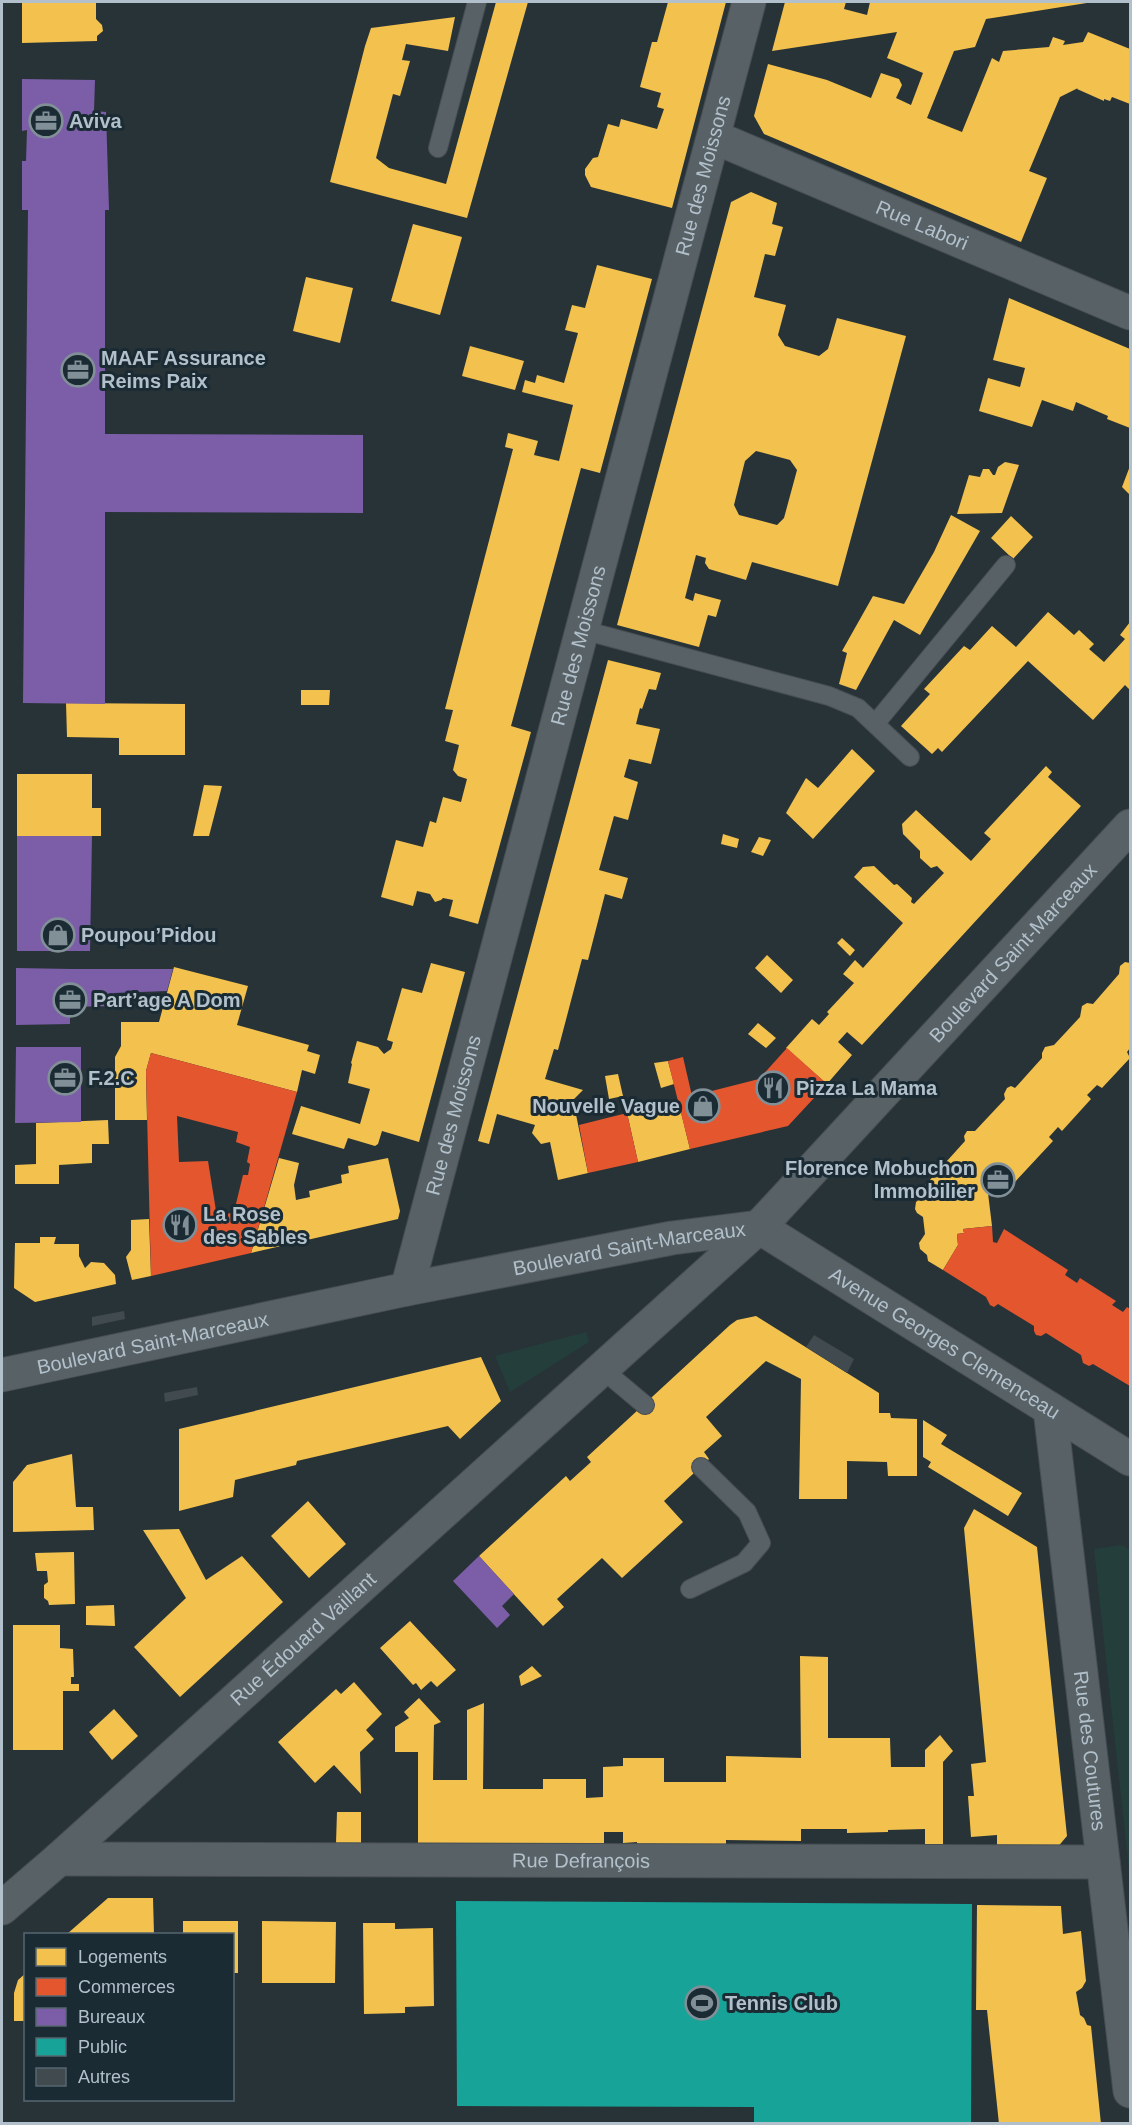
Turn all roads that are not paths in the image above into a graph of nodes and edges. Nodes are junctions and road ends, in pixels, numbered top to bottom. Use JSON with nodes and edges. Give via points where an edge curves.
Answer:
{"nodes":[{"id":1,"x":477,"y":2,"type":"edge"},
{"id":2,"x":749,"y":2,"type":"edge"},
{"id":3,"x":714,"y":137,"type":"junction"},
{"id":4,"x":438,"y":148,"type":"dead end"},
{"id":5,"x":1131,"y":313,"type":"edge"},
{"id":6,"x":1006,"y":565,"type":"dead end"},
{"id":7,"x":583,"y":630,"type":"junction"},
{"id":8,"x":875,"y":724,"type":"junction"},
{"id":9,"x":910,"y":757,"type":"dead end"},
{"id":10,"x":1131,"y":826,"type":"edge"},
{"id":11,"x":759,"y":1227,"type":"junction"},
{"id":12,"x":407,"y":1289,"type":"junction"},
{"id":13,"x":602,"y":1369,"type":"junction"},
{"id":14,"x":2,"y":1375,"type":"edge"},
{"id":15,"x":645,"y":1405,"type":"dead end"},
{"id":16,"x":1050,"y":1409,"type":"junction"},
{"id":17,"x":1131,"y":1459,"type":"edge"},
{"id":18,"x":700,"y":1467,"type":"dead end"},
{"id":19,"x":690,"y":1589,"type":"dead end"},
{"id":20,"x":59,"y":1859,"type":"junction"},
{"id":21,"x":1103,"y":1862,"type":"junction"},
{"id":22,"x":2,"y":1908,"type":"edge"},
{"id":23,"x":1131,"y":2091,"type":"edge"}],
"edges":[{"from":1,"to":4,"type":"lane"},
{"from":2,"to":3,"type":"street","name":"Rue des Moissons"},
{"from":3,"to":5,"type":"street","name":"Rue Labori"},
{"from":3,"to":7,"type":"street","name":"Rue des Moissons"},
{"from":6,"to":8,"type":"lane"},
{"from":7,"to":8,"type":"lane","via":[[829,696],[858,708]]},
{"from":7,"to":12,"type":"street","name":"Rue des Moissons"},
{"from":8,"to":9,"type":"lane"},
{"from":10,"to":11,"type":"street","name":"Boulevard Saint-Marceaux"},
{"from":11,"to":12,"type":"street","name":"Boulevard Saint-Marceaux","via":[[672,1238]]},
{"from":11,"to":13,"type":"street","name":"Rue Édouard Vaillant"},
{"from":11,"to":16,"type":"street","name":"Avenue Georges Clemenceau"},
{"from":12,"to":14,"type":"street","name":"Boulevard Saint-Marceaux"},
{"from":13,"to":15,"type":"lane"},
{"from":13,"to":20,"type":"street","name":"Rue Édouard Vaillant"},
{"from":16,"to":17,"type":"street","name":"Avenue Georges Clemenceau"},
{"from":16,"to":21,"type":"street","name":"Rue des Coutures"},
{"from":18,"to":19,"type":"lane","via":[[747,1512],[761,1543],[744,1563]]},
{"from":20,"to":21,"type":"street","name":"Rue Defrançois"},
{"from":20,"to":22,"type":"street","name":"Rue Édouard Vaillant"},
{"from":21,"to":23,"type":"street","name":"Rue des Coutures"}]}
